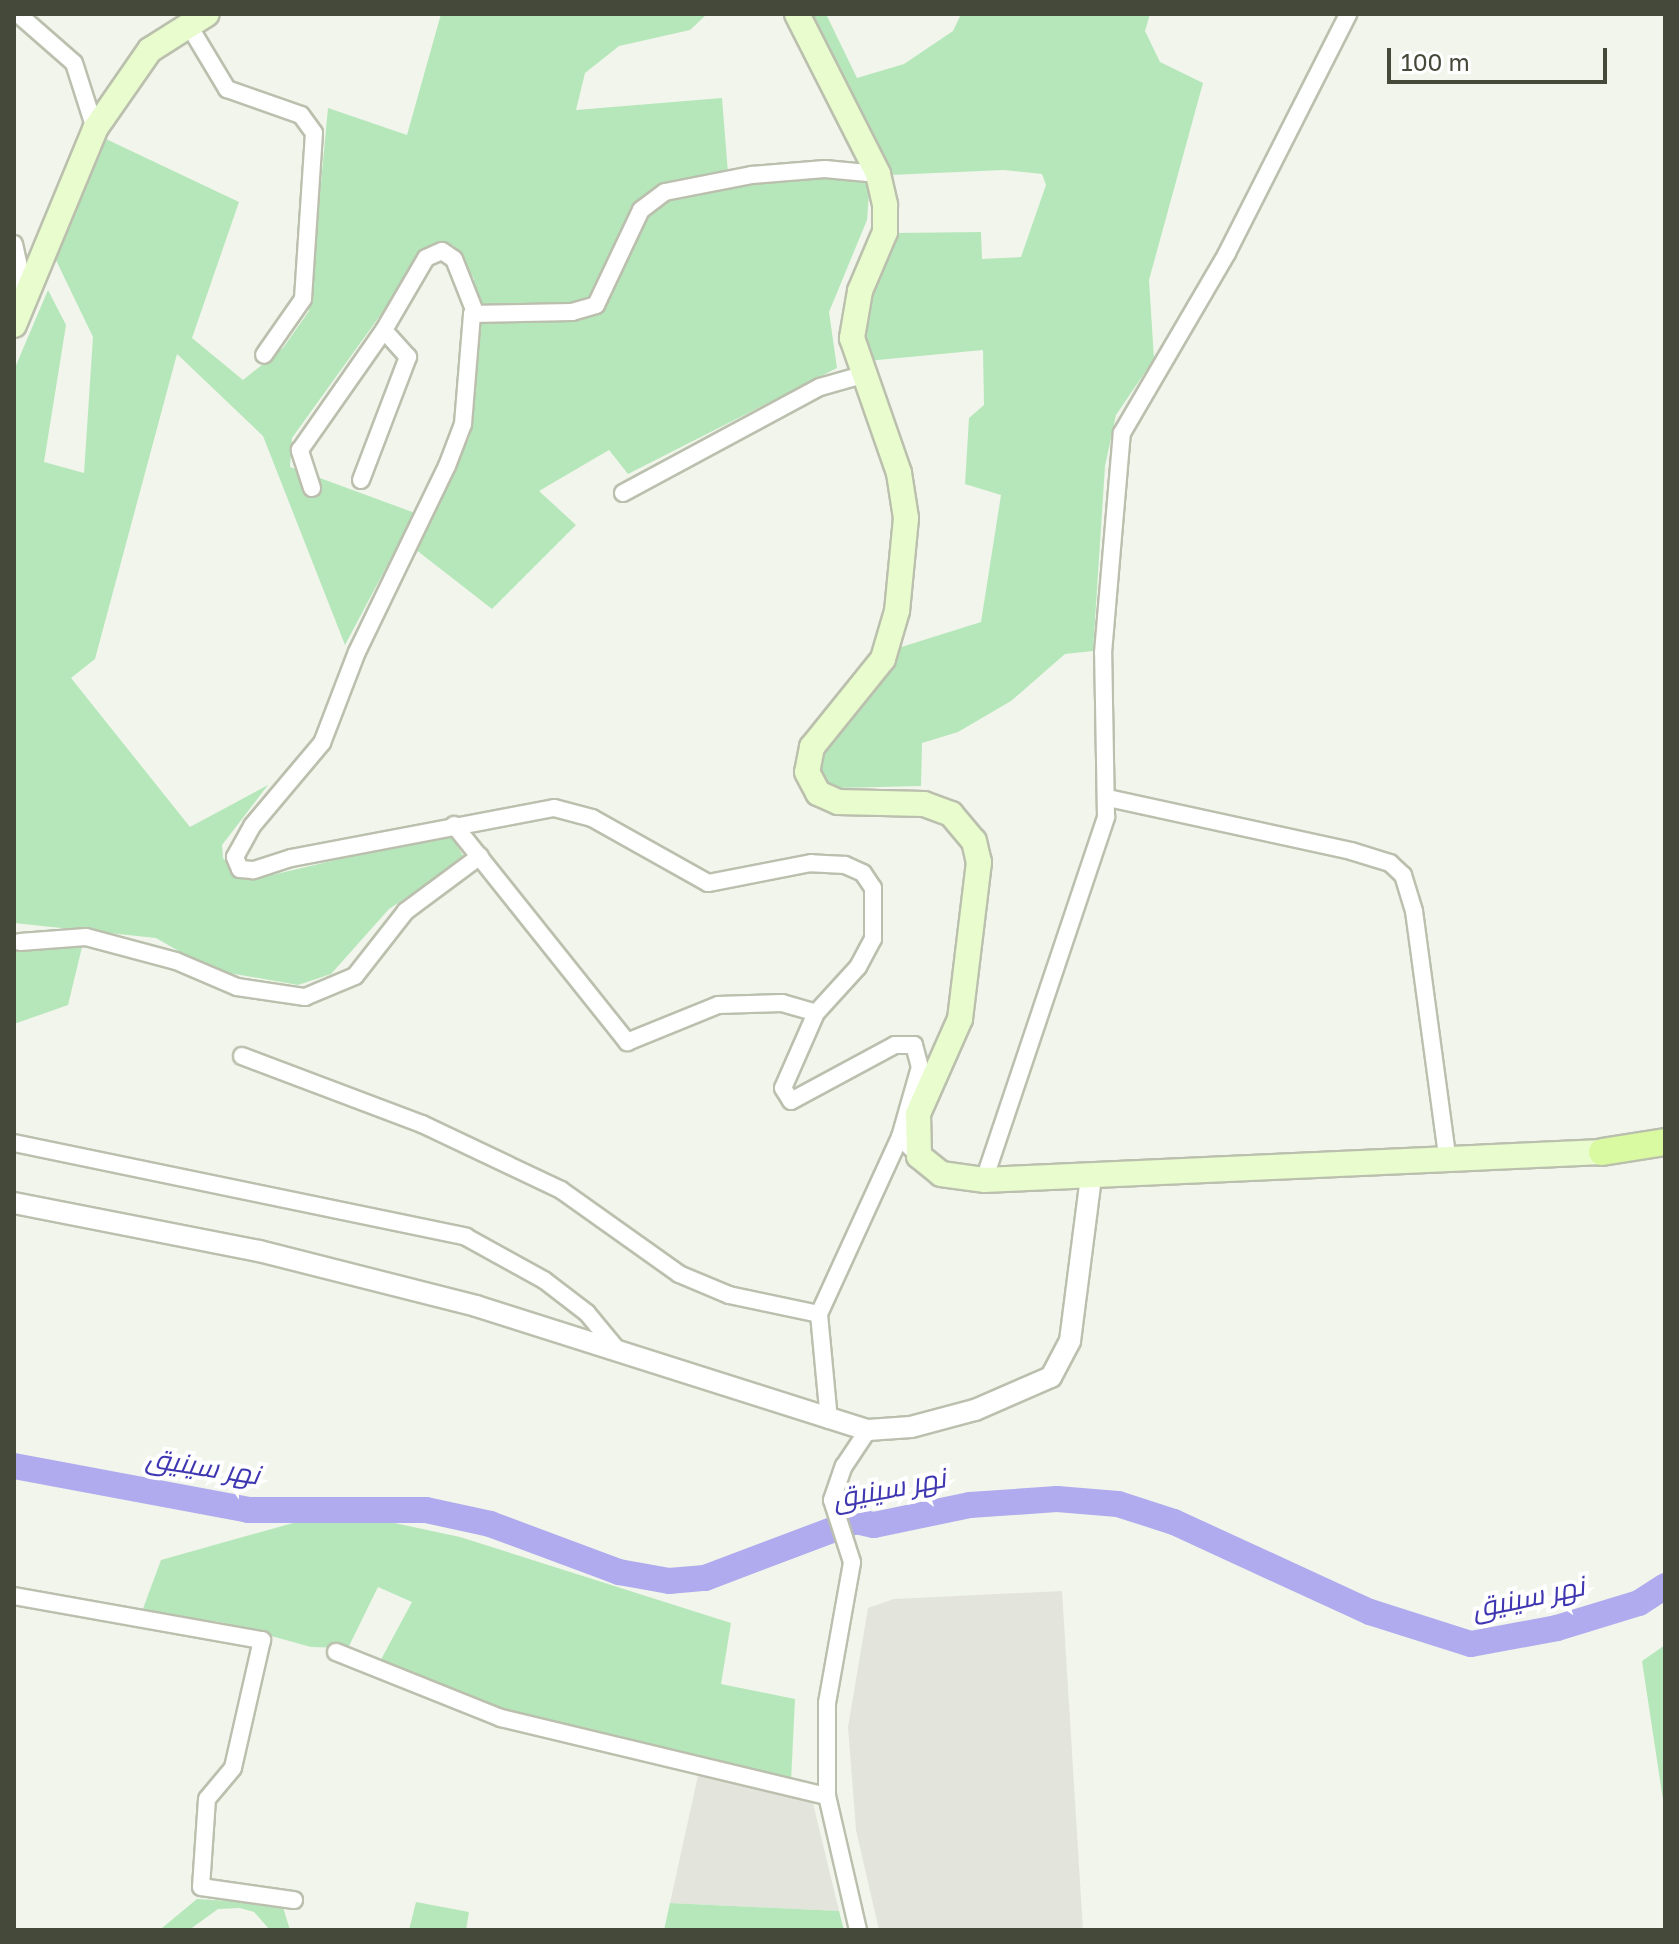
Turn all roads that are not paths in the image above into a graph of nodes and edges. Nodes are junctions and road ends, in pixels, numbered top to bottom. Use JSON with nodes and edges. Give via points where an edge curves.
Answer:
{"nodes":[{"id":1,"x":18,"y":14,"type":"edge"},
{"id":2,"x":797,"y":14,"type":"edge"},
{"id":3,"x":1348,"y":14,"type":"edge"},
{"id":4,"x":198,"y":19,"type":"edge"},
{"id":5,"x":95,"y":129,"type":"junction"},
{"id":6,"x":878,"y":174,"type":"junction"},
{"id":7,"x":14,"y":244,"type":"edge"},
{"id":8,"x":26,"y":296,"type":"junction"},
{"id":9,"x":475,"y":312,"type":"junction"},
{"id":10,"x":14,"y":325,"type":"edge"},
{"id":11,"x":384,"y":330,"type":"junction"},
{"id":12,"x":264,"y":355,"type":"dead end"},
{"id":13,"x":862,"y":375,"type":"junction"},
{"id":14,"x":361,"y":480,"type":"dead end"},
{"id":15,"x":312,"y":488,"type":"dead end"},
{"id":16,"x":623,"y":493,"type":"dead end"},
{"id":17,"x":1108,"y":798,"type":"junction"},
{"id":18,"x":454,"y":825,"type":"junction"},
{"id":19,"x":480,"y":856,"type":"junction"},
{"id":20,"x":20,"y":942,"type":"dead end"},
{"id":21,"x":816,"y":1013,"type":"junction"},
{"id":22,"x":242,"y":1056,"type":"dead end"},
{"id":23,"x":900,"y":1137,"type":"junction"},
{"id":24,"x":1665,"y":1142,"type":"edge"},
{"id":25,"x":14,"y":1143,"type":"edge"},
{"id":26,"x":1602,"y":1152,"type":"junction"},
{"id":27,"x":1447,"y":1155,"type":"junction"},
{"id":28,"x":919,"y":1156,"type":"junction"},
{"id":29,"x":1665,"y":1159,"type":"edge"},
{"id":30,"x":1091,"y":1176,"type":"junction"},
{"id":31,"x":984,"y":1180,"type":"junction"},
{"id":32,"x":14,"y":1203,"type":"edge"},
{"id":33,"x":819,"y":1314,"type":"junction"},
{"id":34,"x":620,"y":1353,"type":"junction"},
{"id":35,"x":829,"y":1420,"type":"junction"},
{"id":36,"x":868,"y":1430,"type":"junction"},
{"id":37,"x":14,"y":1596,"type":"edge"},
{"id":38,"x":336,"y":1652,"type":"dead end"},
{"id":39,"x":827,"y":1796,"type":"junction"},
{"id":40,"x":294,"y":1900,"type":"dead end"},
{"id":41,"x":858,"y":1930,"type":"edge"}],
"edges":[{"from":1,"to":5,"type":"street","via":[[74,63]]},
{"from":2,"to":6,"type":"main road"},
{"from":3,"to":17,"type":"street","via":[[1227,253],[1122,433],[1103,653]]},
{"from":4,"to":5,"type":"main road","via":[[150,50]]},
{"from":4,"to":12,"type":"street","via":[[227,89],[301,115],[314,133],[303,299]]},
{"from":5,"to":8,"type":"main road"},
{"from":6,"to":9,"type":"street","via":[[796,172],[665,192],[641,210],[596,305],[572,312]]},
{"from":6,"to":13,"type":"main road","via":[[885,232],[854,313]]},
{"from":7,"to":8,"type":"street"},
{"from":8,"to":10,"type":"main road"},
{"from":9,"to":11,"type":"street","via":[[454,259],[434,251]]},
{"from":9,"to":18,"type":"street","via":[[468,323],[463,424],[447,466],[357,652],[332,725],[247,833],[236,864],[253,870]]},
{"from":11,"to":14,"type":"street","via":[[408,357]]},
{"from":11,"to":15,"type":"street","via":[[300,450]]},
{"from":13,"to":16,"type":"street","via":[[820,387]]},
{"from":13,"to":28,"type":"main road","via":[[905,501],[897,611],[883,659],[812,747],[806,766],[823,797],[934,807],[951,814],[974,841],[978,887],[970,966],[960,1019],[915,1126]]},
{"from":17,"to":27,"type":"street","via":[[1351,851],[1390,863],[1403,875],[1414,911]]},
{"from":17,"to":31,"type":"street","via":[[1072,926],[999,1122]]},
{"from":18,"to":19,"type":"street"},
{"from":18,"to":21,"type":"street","via":[[537,808],[571,810],[708,883],[811,863],[855,868],[873,888],[873,939],[858,967]]},
{"from":19,"to":20,"type":"street","via":[[406,911],[355,976],[305,997],[237,987],[176,961],[96,939]]},
{"from":19,"to":21,"type":"street","via":[[627,1042],[718,1005],[782,1003]]},
{"from":21,"to":23,"type":"street","via":[[793,1057],[786,1099],[814,1091],[909,1043],[921,1060]]},
{"from":22,"to":33,"type":"street","via":[[422,1124],[548,1183],[679,1274],[729,1295]]},
{"from":23,"to":28,"type":"street"},
{"from":23,"to":33,"type":"street"},
{"from":24,"to":26,"type":"main road"},
{"from":25,"to":34,"type":"street","via":[[466,1237],[544,1280],[587,1313]]},
{"from":26,"to":27,"type":"main road"},
{"from":26,"to":29,"type":"main road"},
{"from":27,"to":30,"type":"main road"},
{"from":28,"to":31,"type":"main road","via":[[941,1174]]},
{"from":30,"to":31,"type":"main road"},
{"from":30,"to":36,"type":"street","via":[[1070,1341],[1051,1377],[975,1410],[911,1427]]},
{"from":32,"to":34,"type":"street","via":[[357,1275]]},
{"from":33,"to":35,"type":"street"},
{"from":34,"to":35,"type":"street"},
{"from":35,"to":36,"type":"street"},
{"from":36,"to":39,"type":"street","via":[[836,1483],[833,1511],[852,1562],[827,1703]]},
{"from":37,"to":40,"type":"street","via":[[262,1640],[233,1768],[207,1799],[201,1887]]},
{"from":38,"to":39,"type":"street","via":[[501,1718]]},
{"from":39,"to":41,"type":"street"}]}
